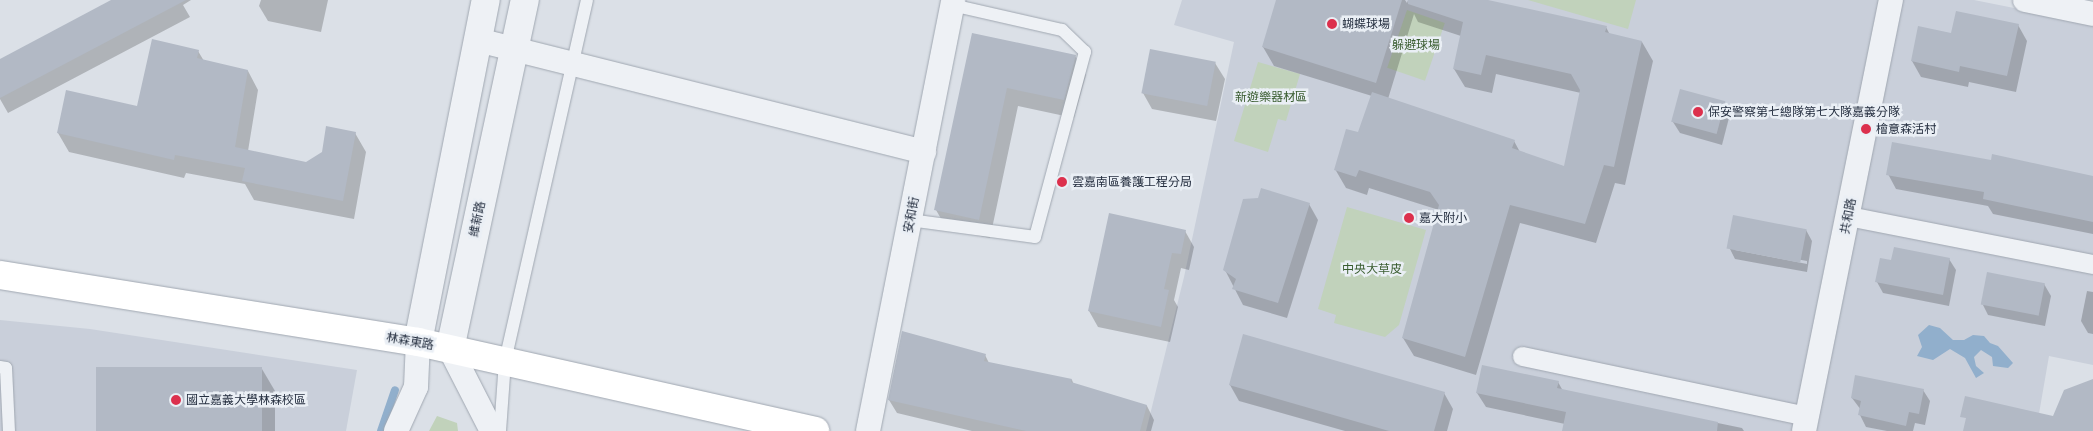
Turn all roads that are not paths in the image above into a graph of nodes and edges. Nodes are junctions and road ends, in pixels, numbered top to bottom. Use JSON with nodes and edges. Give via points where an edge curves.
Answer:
{"nodes":[{"id":1,"x":486,"y":0,"type":"edge"},
{"id":2,"x":525,"y":0,"type":"edge"},
{"id":3,"x":587,"y":0,"type":"edge"},
{"id":4,"x":1891,"y":0,"type":"edge"},
{"id":5,"x":2025,"y":0,"type":"edge"},
{"id":6,"x":953,"y":3,"type":"edge"},
{"id":7,"x":2093,"y":14,"type":"edge"},
{"id":8,"x":478,"y":40,"type":"junction"},
{"id":9,"x":513,"y":49,"type":"junction"},
{"id":10,"x":572,"y":65,"type":"junction"},
{"id":11,"x":924,"y":152,"type":"junction"},
{"id":12,"x":1848,"y":216,"type":"junction"},
{"id":13,"x":910,"y":220,"type":"junction"},
{"id":14,"x":2093,"y":264,"type":"edge"},
{"id":15,"x":0,"y":275,"type":"edge"},
{"id":16,"x":418,"y":342,"type":"junction"},
{"id":17,"x":450,"y":349,"type":"junction"},
{"id":18,"x":1522,"y":356,"type":"dead end"},
{"id":19,"x":504,"y":361,"type":"junction"},
{"id":20,"x":0,"y":367,"type":"edge"},
{"id":21,"x":1806,"y":424,"type":"edge"},
{"id":22,"x":9,"y":431,"type":"edge"},
{"id":23,"x":396,"y":431,"type":"edge"},
{"id":24,"x":492,"y":431,"type":"edge"},
{"id":25,"x":500,"y":431,"type":"edge"},
{"id":26,"x":815,"y":431,"type":"edge"},
{"id":27,"x":868,"y":431,"type":"edge"}],
"edges":[{"from":1,"to":8,"type":"street"},
{"from":2,"to":9,"type":"street","name":"維新路"},
{"from":3,"to":10,"type":"lane"},
{"from":4,"to":12,"type":"street","name":"共和路"},
{"from":5,"to":7,"type":"street"},
{"from":6,"to":11,"type":"street","name":"安和街"},
{"from":6,"to":13,"type":"lane","via":[[1062,30],[1085,52],[1035,237]]},
{"from":8,"to":9,"type":"street"},
{"from":8,"to":16,"type":"street"},
{"from":9,"to":10,"type":"street"},
{"from":9,"to":17,"type":"street","name":"維新路"},
{"from":10,"to":11,"type":"street"},
{"from":10,"to":19,"type":"lane"},
{"from":11,"to":13,"type":"street","name":"安和街"},
{"from":12,"to":14,"type":"street"},
{"from":12,"to":21,"type":"street","name":"共和路"},
{"from":13,"to":27,"type":"street","name":"安和街"},
{"from":15,"to":16,"type":"main road","name":"林森東路"},
{"from":16,"to":17,"type":"main road","name":"林森東路"},
{"from":16,"to":23,"type":"street","via":[[416,387]]},
{"from":17,"to":19,"type":"main road","name":"林森東路"},
{"from":17,"to":24,"type":"street"},
{"from":18,"to":21,"type":"street"},
{"from":19,"to":25,"type":"lane"},
{"from":19,"to":26,"type":"main road","name":"林森東路"},
{"from":20,"to":22,"type":"lane","via":[[6,368]]}]}
